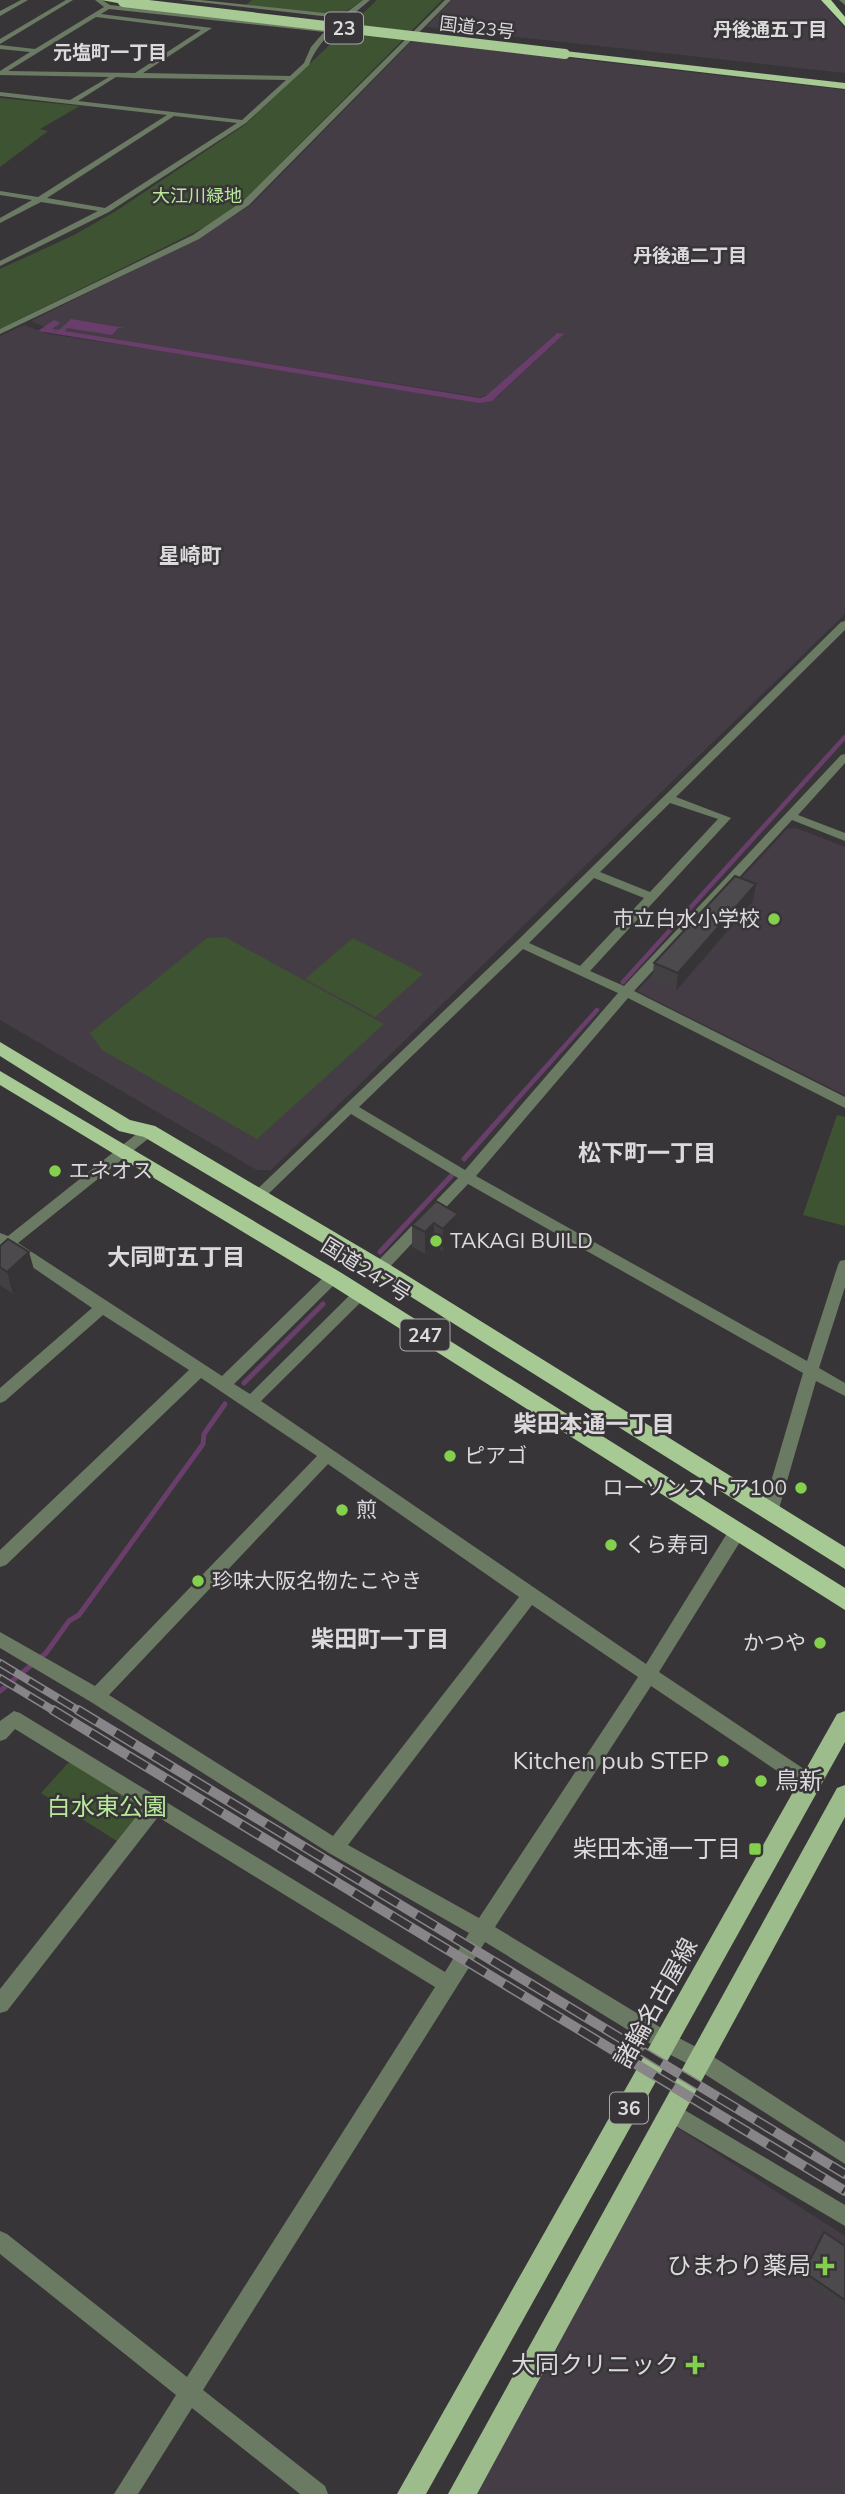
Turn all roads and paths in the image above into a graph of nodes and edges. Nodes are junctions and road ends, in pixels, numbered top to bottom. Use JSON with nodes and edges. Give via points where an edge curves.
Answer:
{"nodes":[{"id":1,"x":25,"y":0,"type":"edge"},
{"id":2,"x":70,"y":0,"type":"edge"},
{"id":3,"x":98,"y":0,"type":"edge"},
{"id":4,"x":157,"y":0,"type":"edge"},
{"id":5,"x":184,"y":0,"type":"edge"},
{"id":6,"x":246,"y":0,"type":"edge"},
{"id":7,"x":367,"y":0,"type":"edge"},
{"id":8,"x":448,"y":0,"type":"edge"},
{"id":9,"x":826,"y":0,"type":"edge"},
{"id":10,"x":106,"y":3,"type":"edge"},
{"id":11,"x":239,"y":6,"type":"junction"},
{"id":12,"x":0,"y":14,"type":"edge"},
{"id":13,"x":93,"y":15,"type":"junction"},
{"id":14,"x":344,"y":17,"type":"junction"},
{"id":15,"x":222,"y":19,"type":"junction"},
{"id":16,"x":845,"y":23,"type":"edge"},
{"id":17,"x":207,"y":29,"type":"junction"},
{"id":18,"x":328,"y":32,"type":"junction"},
{"id":19,"x":0,"y":44,"type":"edge"},
{"id":20,"x":35,"y":51,"type":"junction"},
{"id":21,"x":569,"y":51,"type":"junction"},
{"id":22,"x":0,"y":73,"type":"edge"},
{"id":23,"x":114,"y":76,"type":"junction"},
{"id":24,"x":134,"y":76,"type":"junction"},
{"id":25,"x":292,"y":78,"type":"junction"},
{"id":26,"x":845,"y":78,"type":"edge"},
{"id":27,"x":845,"y":86,"type":"edge"},
{"id":28,"x":0,"y":94,"type":"edge"},
{"id":29,"x":72,"y":102,"type":"junction"},
{"id":30,"x":173,"y":114,"type":"junction"},
{"id":31,"x":244,"y":122,"type":"junction"},
{"id":32,"x":0,"y":192,"type":"edge"},
{"id":33,"x":42,"y":198,"type":"junction"},
{"id":34,"x":106,"y":210,"type":"junction"},
{"id":35,"x":0,"y":221,"type":"edge"},
{"id":36,"x":0,"y":264,"type":"edge"},
{"id":37,"x":0,"y":332,"type":"edge"},
{"id":38,"x":845,"y":624,"type":"edge"},
{"id":39,"x":845,"y":757,"type":"edge"},
{"id":40,"x":667,"y":798,"type":"junction"},
{"id":41,"x":791,"y":816,"type":"junction"},
{"id":42,"x":845,"y":837,"type":"edge"},
{"id":43,"x":591,"y":873,"type":"junction"},
{"id":44,"x":653,"y":897,"type":"junction"},
{"id":45,"x":522,"y":944,"type":"junction"},
{"id":46,"x":583,"y":971,"type":"junction"},
{"id":47,"x":626,"y":992,"type":"junction"},
{"id":48,"x":0,"y":1048,"type":"edge"},
{"id":49,"x":0,"y":1077,"type":"edge"},
{"id":50,"x":845,"y":1103,"type":"edge"},
{"id":51,"x":349,"y":1107,"type":"junction"},
{"id":52,"x":149,"y":1131,"type":"junction"},
{"id":53,"x":122,"y":1152,"type":"junction"},
{"id":54,"x":467,"y":1177,"type":"junction"},
{"id":55,"x":258,"y":1195,"type":"junction"},
{"id":56,"x":3,"y":1244,"type":"edge"},
{"id":57,"x":845,"y":1265,"type":"edge"},
{"id":58,"x":380,"y":1268,"type":"junction"},
{"id":59,"x":333,"y":1277,"type":"junction"},
{"id":60,"x":360,"y":1294,"type":"junction"},
{"id":61,"x":102,"y":1307,"type":"junction"},
{"id":62,"x":199,"y":1370,"type":"junction"},
{"id":63,"x":811,"y":1371,"type":"junction"},
{"id":64,"x":223,"y":1385,"type":"junction"},
{"id":65,"x":845,"y":1390,"type":"edge"},
{"id":66,"x":0,"y":1398,"type":"edge"},
{"id":67,"x":251,"y":1402,"type":"junction"},
{"id":68,"x":327,"y":1455,"type":"junction"},
{"id":69,"x":770,"y":1512,"type":"junction"},
{"id":70,"x":737,"y":1532,"type":"junction"},
{"id":71,"x":845,"y":1559,"type":"edge"},
{"id":72,"x":0,"y":1560,"type":"edge"},
{"id":73,"x":530,"y":1595,"type":"junction"},
{"id":74,"x":845,"y":1600,"type":"edge"},
{"id":75,"x":0,"y":1639,"type":"edge"},
{"id":76,"x":649,"y":1674,"type":"junction"},
{"id":77,"x":97,"y":1696,"type":"junction"},
{"id":78,"x":845,"y":1721,"type":"edge"},
{"id":79,"x":0,"y":1733,"type":"edge"},
{"id":80,"x":810,"y":1783,"type":"junction"},
{"id":81,"x":844,"y":1800,"type":"edge"},
{"id":82,"x":156,"y":1805,"type":"junction"},
{"id":83,"x":335,"y":1847,"type":"junction"},
{"id":84,"x":482,"y":1930,"type":"junction"},
{"id":85,"x":448,"y":1984,"type":"junction"},
{"id":86,"x":0,"y":2004,"type":"edge"},
{"id":87,"x":666,"y":2042,"type":"junction"},
{"id":88,"x":699,"y":2059,"type":"junction"},
{"id":89,"x":671,"y":2112,"type":"junction"},
{"id":90,"x":845,"y":2154,"type":"edge"},
{"id":91,"x":845,"y":2217,"type":"edge"},
{"id":92,"x":0,"y":2241,"type":"edge"},
{"id":93,"x":190,"y":2394,"type":"junction"},
{"id":94,"x":125,"y":2494,"type":"edge"},
{"id":95,"x":317,"y":2494,"type":"edge"},
{"id":96,"x":411,"y":2494,"type":"edge"},
{"id":97,"x":462,"y":2494,"type":"edge"}],
"edges":[{"from":1,"to":12,"type":"street"},
{"from":2,"to":19,"type":"street"},
{"from":3,"to":10,"type":"street"},
{"from":4,"to":21,"type":"highway","name":"国道23号","number":"23"},
{"from":5,"to":11,"type":"street"},
{"from":6,"to":11,"type":"street"},
{"from":7,"to":14,"type":"street"},
{"from":8,"to":37,"type":"street","via":[[238,209],[196,237]]},
{"from":9,"to":16,"type":"highway"},
{"from":10,"to":13,"type":"street"},
{"from":10,"to":15,"type":"street"},
{"from":10,"to":21,"type":"highway","name":"国道23号","number":"23","bridge":true},
{"from":11,"to":14,"type":"street"},
{"from":13,"to":17,"type":"street"},
{"from":13,"to":20,"type":"street"},
{"from":14,"to":18,"type":"street"},
{"from":15,"to":17,"type":"street"},
{"from":15,"to":18,"type":"street"},
{"from":17,"to":24,"type":"street"},
{"from":18,"to":25,"type":"street"},
{"from":19,"to":20,"type":"street"},
{"from":20,"to":22,"type":"street"},
{"from":21,"to":26,"type":"highway","name":"国道23号","number":"23"},
{"from":21,"to":27,"type":"highway","name":"国道23号","number":"23"},
{"from":22,"to":23,"type":"street"},
{"from":23,"to":24,"type":"street"},
{"from":23,"to":29,"type":"street"},
{"from":24,"to":25,"type":"street"},
{"from":25,"to":31,"type":"street"},
{"from":28,"to":29,"type":"street"},
{"from":29,"to":30,"type":"street"},
{"from":30,"to":31,"type":"street"},
{"from":30,"to":33,"type":"street"},
{"from":31,"to":34,"type":"street"},
{"from":32,"to":33,"type":"street"},
{"from":33,"to":34,"type":"street"},
{"from":33,"to":35,"type":"street"},
{"from":34,"to":36,"type":"street"},
{"from":38,"to":40,"type":"street"},
{"from":39,"to":41,"type":"street"},
{"from":40,"to":43,"type":"street"},
{"from":40,"to":44,"type":"street","via":[[725,818]]},
{"from":41,"to":42,"type":"street"},
{"from":41,"to":47,"type":"street"},
{"from":43,"to":44,"type":"street"},
{"from":43,"to":45,"type":"street"},
{"from":44,"to":46,"type":"street"},
{"from":45,"to":46,"type":"street"},
{"from":45,"to":51,"type":"street"},
{"from":46,"to":47,"type":"street"},
{"from":47,"to":50,"type":"street"},
{"from":47,"to":54,"type":"street"},
{"from":48,"to":52,"type":"highway","name":"国道247号","number":"247","via":[[125,1126]]},
{"from":49,"to":53,"type":"highway","name":"国道247号","number":"247"},
{"from":51,"to":54,"type":"street"},
{"from":51,"to":55,"type":"street"},
{"from":52,"to":53,"type":"street"},
{"from":52,"to":55,"type":"highway","name":"国道247号","number":"247"},
{"from":53,"to":56,"type":"street"},
{"from":53,"to":59,"type":"highway","name":"国道247号","number":"247"},
{"from":54,"to":58,"type":"street"},
{"from":54,"to":63,"type":"street"},
{"from":55,"to":58,"type":"highway","name":"国道247号","number":"247"},
{"from":56,"to":61,"type":"street"},
{"from":57,"to":63,"type":"street"},
{"from":58,"to":69,"type":"highway","name":"国道247号","number":"247"},
{"from":59,"to":60,"type":"highway","name":"国道247号","number":"247"},
{"from":59,"to":64,"type":"street"},
{"from":60,"to":67,"type":"street"},
{"from":60,"to":70,"type":"highway","name":"国道247号","number":"247"},
{"from":61,"to":62,"type":"street"},
{"from":61,"to":66,"type":"street"},
{"from":62,"to":64,"type":"street"},
{"from":62,"to":72,"type":"street"},
{"from":63,"to":65,"type":"street"},
{"from":63,"to":69,"type":"street"},
{"from":64,"to":67,"type":"street"},
{"from":67,"to":68,"type":"street"},
{"from":68,"to":73,"type":"street"},
{"from":68,"to":77,"type":"street"},
{"from":69,"to":71,"type":"highway","name":"国道247号","number":"247"},
{"from":70,"to":74,"type":"highway","name":"国道247号","number":"247"},
{"from":70,"to":76,"type":"street"},
{"from":73,"to":76,"type":"street"},
{"from":73,"to":83,"type":"street"},
{"from":75,"to":77,"type":"street"},
{"from":76,"to":80,"type":"street"},
{"from":76,"to":84,"type":"street"},
{"from":77,"to":83,"type":"street"},
{"from":78,"to":80,"type":"main road","name":"諸輪名古屋線","number":"36"},
{"from":79,"to":82,"type":"street","via":[[14,1719]]},
{"from":80,"to":87,"type":"main road","name":"諸輪名古屋線","number":"36"},
{"from":81,"to":88,"type":"main road","number":"36"},
{"from":82,"to":85,"type":"street"},
{"from":82,"to":86,"type":"street"},
{"from":83,"to":84,"type":"street"},
{"from":84,"to":85,"type":"street"},
{"from":84,"to":87,"type":"street"},
{"from":85,"to":93,"type":"street"},
{"from":87,"to":88,"type":"street"},
{"from":87,"to":96,"type":"main road","name":"諸輪名古屋線","number":"36"},
{"from":88,"to":89,"type":"main road","number":"36"},
{"from":88,"to":90,"type":"street"},
{"from":89,"to":91,"type":"street"},
{"from":89,"to":97,"type":"main road","number":"36"},
{"from":92,"to":93,"type":"street"},
{"from":93,"to":94,"type":"street"},
{"from":93,"to":95,"type":"street"}]}
